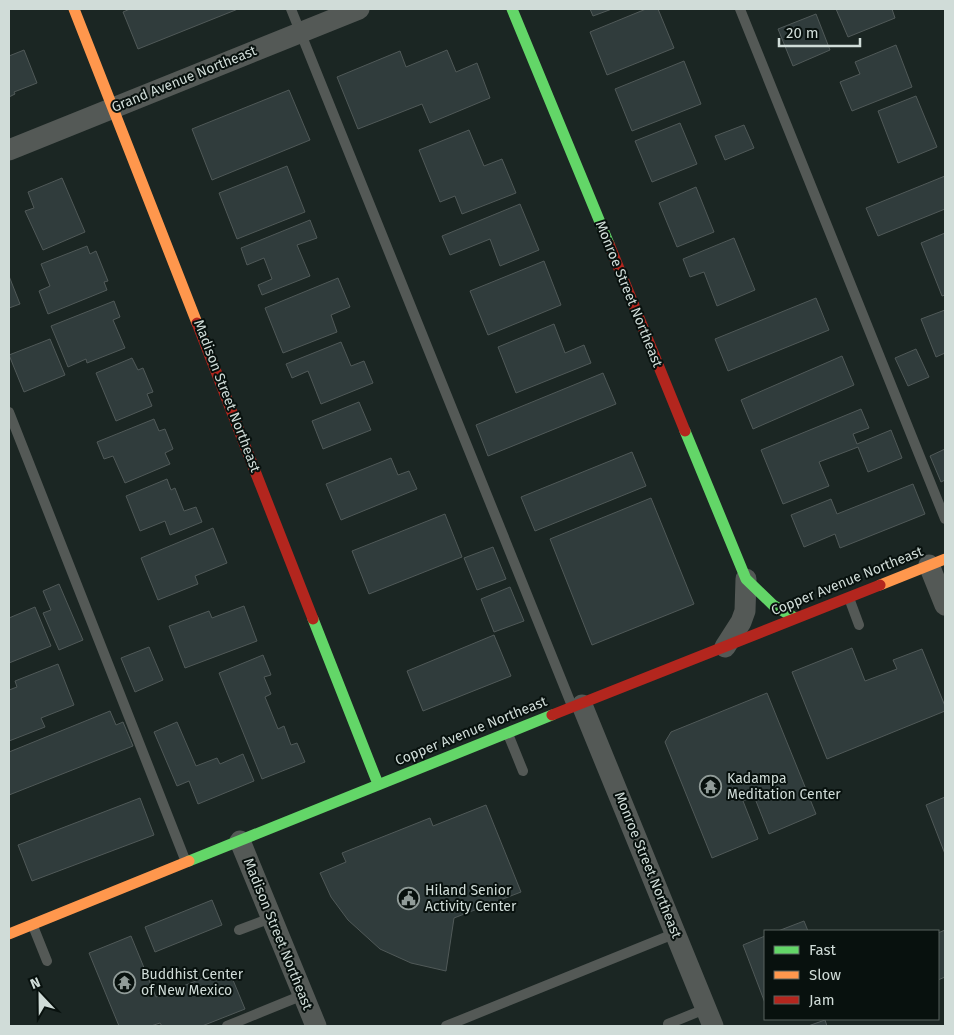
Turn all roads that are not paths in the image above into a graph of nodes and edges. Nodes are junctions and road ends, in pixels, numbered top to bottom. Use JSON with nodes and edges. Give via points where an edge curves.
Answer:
{"nodes":[{"id":1,"x":74,"y":9,"type":"edge"},
{"id":2,"x":291,"y":9,"type":"edge"},
{"id":3,"x":359,"y":9,"type":"edge"},
{"id":4,"x":512,"y":9,"type":"edge"},
{"id":5,"x":740,"y":9,"type":"edge"},
{"id":6,"x":300,"y":32,"type":"junction"},
{"id":7,"x":114,"y":107,"type":"junction"},
{"id":8,"x":9,"y":150,"type":"edge"},
{"id":9,"x":9,"y":412,"type":"edge"},
{"id":10,"x":945,"y":519,"type":"edge"},
{"id":11,"x":937,"y":562,"type":"edge"},
{"id":12,"x":746,"y":579,"type":"junction"},
{"id":13,"x":849,"y":597,"type":"junction"},
{"id":14,"x":945,"y":605,"type":"edge"},
{"id":15,"x":795,"y":618,"type":"junction"},
{"id":16,"x":860,"y":625,"type":"dead end"},
{"id":17,"x":725,"y":646,"type":"junction"},
{"id":18,"x":577,"y":706,"type":"junction"},
{"id":19,"x":507,"y":733,"type":"junction"},
{"id":20,"x":523,"y":771,"type":"dead end"},
{"id":21,"x":378,"y":784,"type":"junction"},
{"id":22,"x":240,"y":841,"type":"junction"},
{"id":23,"x":187,"y":863,"type":"junction"},
{"id":24,"x":272,"y":918,"type":"junction"},
{"id":25,"x":32,"y":925,"type":"junction"},
{"id":26,"x":239,"y":930,"type":"dead end"},
{"id":27,"x":676,"y":933,"type":"junction"},
{"id":28,"x":9,"y":934,"type":"edge"},
{"id":29,"x":47,"y":961,"type":"dead end"},
{"id":30,"x":303,"y":995,"type":"junction"},
{"id":31,"x":709,"y":1017,"type":"edge"},
{"id":32,"x":668,"y":1024,"type":"dead end"},
{"id":33,"x":311,"y":1025,"type":"edge"},
{"id":34,"x":227,"y":1026,"type":"edge"},
{"id":35,"x":446,"y":1026,"type":"edge"}],
"edges":[{"from":1,"to":7,"type":"street","name":"Madison Street Northeast"},
{"from":2,"to":6,"type":"lane"},
{"from":3,"to":6,"type":"street","name":"Grand Avenue Northeast"},
{"from":4,"to":12,"type":"street","name":"Monroe Street Northeast"},
{"from":5,"to":10,"type":"lane"},
{"from":6,"to":7,"type":"street","name":"Grand Avenue Northeast"},
{"from":6,"to":18,"type":"lane"},
{"from":7,"to":8,"type":"street","name":"Grand Avenue Northeast"},
{"from":7,"to":21,"type":"street","name":"Madison Street Northeast"},
{"from":9,"to":23,"type":"lane"},
{"from":11,"to":13,"type":"street","name":"Copper Avenue Northeast"},
{"from":11,"to":14,"type":"street"},
{"from":12,"to":15,"type":"street","name":"Monroe Street Northeast","via":[[772,605]]},
{"from":12,"to":17,"type":"street","name":"Monroe Street Northeast","via":[[745,611]]},
{"from":13,"to":15,"type":"street","name":"Copper Avenue Northeast"},
{"from":13,"to":16,"type":"lane"},
{"from":15,"to":17,"type":"street","name":"Copper Avenue Northeast"},
{"from":17,"to":18,"type":"street","name":"Copper Avenue Northeast"},
{"from":18,"to":19,"type":"street","name":"Copper Avenue Northeast"},
{"from":18,"to":27,"type":"street","name":"Monroe Street Northeast"},
{"from":19,"to":20,"type":"lane"},
{"from":19,"to":21,"type":"street","name":"Copper Avenue Northeast"},
{"from":21,"to":22,"type":"street","name":"Copper Avenue Northeast"},
{"from":22,"to":23,"type":"street","name":"Copper Avenue Northeast"},
{"from":22,"to":24,"type":"street","name":"Madison Street Northeast"},
{"from":23,"to":25,"type":"street","name":"Copper Avenue Northeast"},
{"from":24,"to":26,"type":"lane"},
{"from":24,"to":30,"type":"street","name":"Madison Street Northeast"},
{"from":25,"to":28,"type":"street","name":"Copper Avenue Northeast"},
{"from":25,"to":29,"type":"lane"},
{"from":27,"to":31,"type":"street","name":"Monroe Street Northeast"},
{"from":27,"to":35,"type":"lane"},
{"from":30,"to":33,"type":"street","name":"Madison Street Northeast"},
{"from":30,"to":34,"type":"lane"},
{"from":31,"to":32,"type":"lane"}]}
